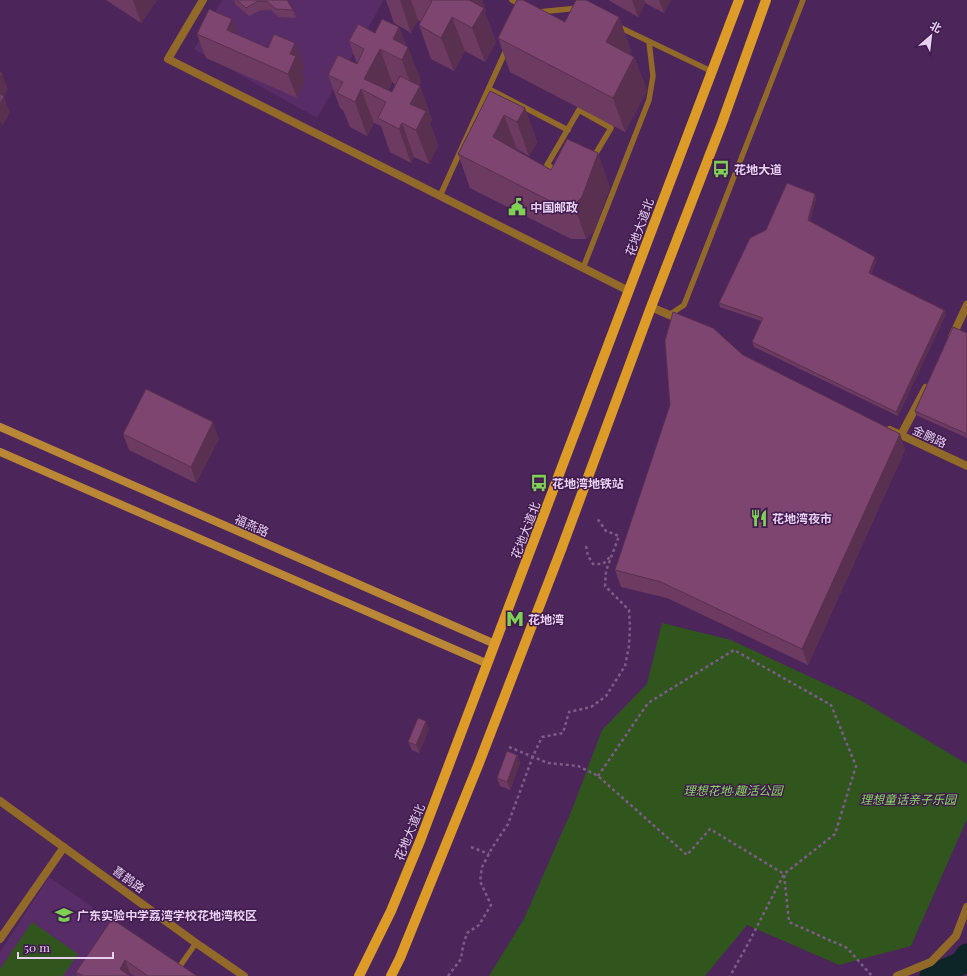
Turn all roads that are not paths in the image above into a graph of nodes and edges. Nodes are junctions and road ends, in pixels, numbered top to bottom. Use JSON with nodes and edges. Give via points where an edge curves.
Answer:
{"nodes":[{"id":1,"x":203,"y":0,"type":"edge"},
{"id":2,"x":512,"y":0,"type":"edge"},
{"id":3,"x":739,"y":0,"type":"edge"},
{"id":4,"x":766,"y":0,"type":"edge"},
{"id":5,"x":803,"y":0,"type":"edge"},
{"id":6,"x":526,"y":7,"type":"junction"},
{"id":7,"x":585,"y":11,"type":"edge"},
{"id":8,"x":523,"y":14,"type":"edge"},
{"id":9,"x":614,"y":25,"type":"edge"},
{"id":10,"x":511,"y":41,"type":"edge"},
{"id":11,"x":649,"y":42,"type":"junction"},
{"id":12,"x":713,"y":72,"type":"junction"},
{"id":13,"x":489,"y":89,"type":"junction"},
{"id":14,"x":568,"y":130,"type":"junction"},
{"id":15,"x":440,"y":196,"type":"junction"},
{"id":16,"x":583,"y":268,"type":"junction"},
{"id":17,"x":629,"y":291,"type":"junction"},
{"id":18,"x":967,"y":305,"type":"edge"},
{"id":19,"x":651,"y":307,"type":"junction"},
{"id":20,"x":669,"y":315,"type":"junction"},
{"id":21,"x":688,"y":323,"type":"edge"},
{"id":22,"x":948,"y":344,"type":"edge"},
{"id":23,"x":930,"y":379,"type":"edge"},
{"id":24,"x":880,"y":426,"type":"edge"},
{"id":25,"x":0,"y":427,"type":"edge"},
{"id":26,"x":901,"y":436,"type":"junction"},
{"id":27,"x":0,"y":452,"type":"edge"},
{"id":28,"x":967,"y":466,"type":"edge"},
{"id":29,"x":495,"y":644,"type":"junction"},
{"id":30,"x":488,"y":664,"type":"junction"},
{"id":31,"x":0,"y":801,"type":"edge"},
{"id":32,"x":64,"y":847,"type":"junction"},
{"id":33,"x":967,"y":907,"type":"edge"},
{"id":34,"x":0,"y":939,"type":"edge"},
{"id":35,"x":196,"y":943,"type":"junction"},
{"id":36,"x":174,"y":976,"type":"edge"},
{"id":37,"x":244,"y":976,"type":"edge"},
{"id":38,"x":359,"y":976,"type":"edge"},
{"id":39,"x":391,"y":976,"type":"edge"},
{"id":40,"x":897,"y":976,"type":"edge"}],
"edges":[{"from":1,"to":15,"type":"street","via":[[168,59]]},
{"from":2,"to":6,"type":"lane"},
{"from":3,"to":12,"type":"main road","name":"花地大道北"},
{"from":4,"to":19,"type":"main road"},
{"from":5,"to":20,"type":"lane","via":[[684,305]]},
{"from":6,"to":7,"type":"lane","via":[[536,12],[579,6]]},
{"from":6,"to":8,"type":"lane"},
{"from":9,"to":11,"type":"lane"},
{"from":10,"to":13,"type":"lane"},
{"from":11,"to":12,"type":"lane"},
{"from":11,"to":16,"type":"lane","via":[[653,76],[649,100]]},
{"from":12,"to":17,"type":"main road","name":"花地大道北"},
{"from":13,"to":14,"type":"lane"},
{"from":13,"to":15,"type":"lane"},
{"from":14,"to":14,"type":"lane","via":[[547,165],[578,184],[611,128],[580,110]]},
{"from":15,"to":16,"type":"street"},
{"from":16,"to":17,"type":"street"},
{"from":17,"to":29,"type":"main road","name":"花地大道北"},
{"from":18,"to":22,"type":"street"},
{"from":19,"to":20,"type":"street"},
{"from":19,"to":39,"type":"main road","via":[[479,763]]},
{"from":20,"to":21,"type":"street"},
{"from":23,"to":26,"type":"street"},
{"from":24,"to":26,"type":"street","name":"金鹏路"},
{"from":25,"to":29,"type":"street","name":"福燕路"},
{"from":26,"to":28,"type":"street","name":"金鹏路"},
{"from":27,"to":30,"type":"street"},
{"from":29,"to":30,"type":"main road","name":"花地大道北"},
{"from":30,"to":38,"type":"main road","name":"花地大道北","via":[[391,911]]},
{"from":31,"to":32,"type":"street","name":"喜鹊路"},
{"from":32,"to":34,"type":"street"},
{"from":32,"to":35,"type":"street","name":"喜鹊路"},
{"from":33,"to":40,"type":"street","via":[[956,936],[931,962]]},
{"from":35,"to":36,"type":"lane"},
{"from":35,"to":37,"type":"street","name":"喜鹊路"}]}
